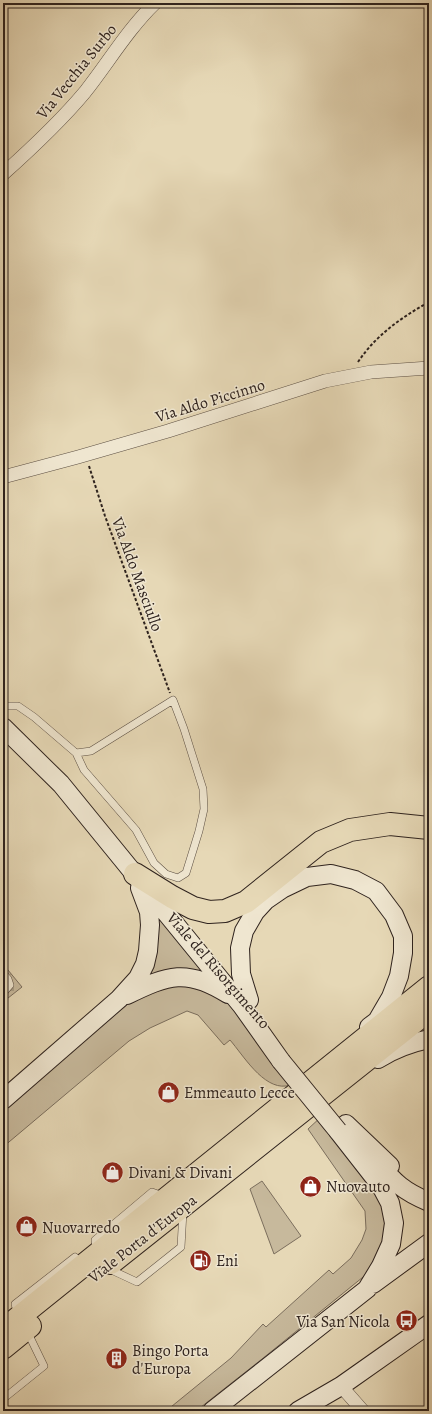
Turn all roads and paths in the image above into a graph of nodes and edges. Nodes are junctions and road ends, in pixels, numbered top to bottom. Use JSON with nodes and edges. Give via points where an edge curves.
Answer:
{"nodes":[{"id":1,"x":155,"y":3,"type":"edge"},
{"id":2,"x":3,"y":174,"type":"edge"},
{"id":3,"x":429,"y":302,"type":"edge"},
{"id":4,"x":429,"y":368,"type":"edge"},
{"id":5,"x":349,"y":376,"type":"junction"},
{"id":6,"x":85,"y":455,"type":"junction"},
{"id":7,"x":3,"y":477,"type":"edge"},
{"id":8,"x":173,"y":700,"type":"junction"},
{"id":9,"x":3,"y":706,"type":"edge"},
{"id":10,"x":3,"y":727,"type":"edge"},
{"id":11,"x":76,"y":753,"type":"junction"},
{"id":12,"x":429,"y":828,"type":"edge"},
{"id":13,"x":135,"y":874,"type":"junction"},
{"id":14,"x":3,"y":972,"type":"edge"},
{"id":15,"x":429,"y":987,"type":"edge"},
{"id":16,"x":3,"y":992,"type":"edge"},
{"id":17,"x":120,"y":999,"type":"junction"},
{"id":18,"x":246,"y":1003,"type":"junction"},
{"id":19,"x":429,"y":1010,"type":"edge"},
{"id":20,"x":429,"y":1039,"type":"edge"},
{"id":21,"x":331,"y":1076,"type":"junction"},
{"id":22,"x":3,"y":1100,"type":"edge"},
{"id":23,"x":342,"y":1127,"type":"junction"},
{"id":24,"x":429,"y":1192,"type":"edge"},
{"id":25,"x":175,"y":1201,"type":"junction"},
{"id":26,"x":429,"y":1202,"type":"edge"},
{"id":27,"x":429,"y":1243,"type":"edge"},
{"id":28,"x":95,"y":1263,"type":"junction"},
{"id":29,"x":367,"y":1289,"type":"junction"},
{"id":30,"x":429,"y":1324,"type":"edge"},
{"id":31,"x":16,"y":1326,"type":"edge"},
{"id":32,"x":3,"y":1348,"type":"edge"},
{"id":33,"x":341,"y":1386,"type":"junction"},
{"id":34,"x":3,"y":1399,"type":"edge"},
{"id":35,"x":212,"y":1411,"type":"edge"},
{"id":36,"x":298,"y":1411,"type":"edge"},
{"id":37,"x":363,"y":1411,"type":"edge"}],
"edges":[{"from":1,"to":2,"type":"street","name":"Via Vecchia Surbo","via":[[64,117]]},
{"from":3,"to":5,"type":"path","via":[[394,324],[378,338]]},
{"from":4,"to":5,"type":"street","name":"Via Aldo Piccinno"},
{"from":5,"to":6,"type":"street","name":"Via Aldo Piccinno"},
{"from":6,"to":7,"type":"street","name":"Via Aldo Piccinno"},
{"from":6,"to":8,"type":"path","name":"Via Aldo Masciullo"},
{"from":8,"to":11,"type":"lane","via":[[91,751]]},
{"from":8,"to":11,"type":"lane","via":[[203,789],[204,809],[186,873],[178,878],[166,874],[154,863],[136,830],[84,770]]},
{"from":9,"to":11,"type":"lane","via":[[18,706]]},
{"from":10,"to":13,"type":"main road","name":"Viale del Risorgimento","via":[[61,784]]},
{"from":12,"to":13,"type":"highway","via":[[390,824],[350,830],[321,842],[246,902],[225,911],[209,912],[193,908]]},
{"from":13,"to":17,"type":"main road","via":[[149,912],[148,951],[138,978]]},
{"from":13,"to":18,"type":"main road","name":"Viale del Risorgimento"},
{"from":14,"to":16,"type":"lane","via":[[10,985]]},
{"from":15,"to":21,"type":"highway"},
{"from":17,"to":18,"type":"main road","via":[[161,980],[188,977],[215,986]]},
{"from":17,"to":22,"type":"main road"},
{"from":18,"to":21,"type":"main road","via":[[240,948],[244,931],[255,912],[266,900],[307,877],[332,874],[355,880],[376,891],[394,915],[403,936],[399,976],[391,997],[377,1020]]},
{"from":18,"to":23,"type":"main road","name":"Viale del Risorgimento","via":[[286,1058]]},
{"from":19,"to":21,"type":"highway"},
{"from":20,"to":21,"type":"main road","via":[[389,1052],[353,1077]]},
{"from":21,"to":25,"type":"highway","name":"Viale Porta d'Europa"},
{"from":23,"to":24,"type":"main road","via":[[399,1175]]},
{"from":23,"to":26,"type":"main road","via":[[392,1179],[410,1194]]},
{"from":23,"to":29,"type":"main road","via":[[381,1186],[390,1204],[394,1223],[391,1244]]},
{"from":25,"to":28,"type":"highway","name":"Viale Porta d'Europa"},
{"from":25,"to":28,"type":"lane","via":[[152,1192],[95,1240]]},
{"from":25,"to":28,"type":"lane","via":[[181,1247],[137,1282]]},
{"from":27,"to":29,"type":"main road"},
{"from":28,"to":31,"type":"highway","name":"Viale Porta d'Europa"},
{"from":29,"to":35,"type":"main road"},
{"from":30,"to":33,"type":"main road"},
{"from":31,"to":32,"type":"highway","name":"Viale Porta d'Europa"},
{"from":31,"to":34,"type":"lane","via":[[44,1366]]},
{"from":33,"to":36,"type":"main road"},
{"from":33,"to":37,"type":"street"}]}
